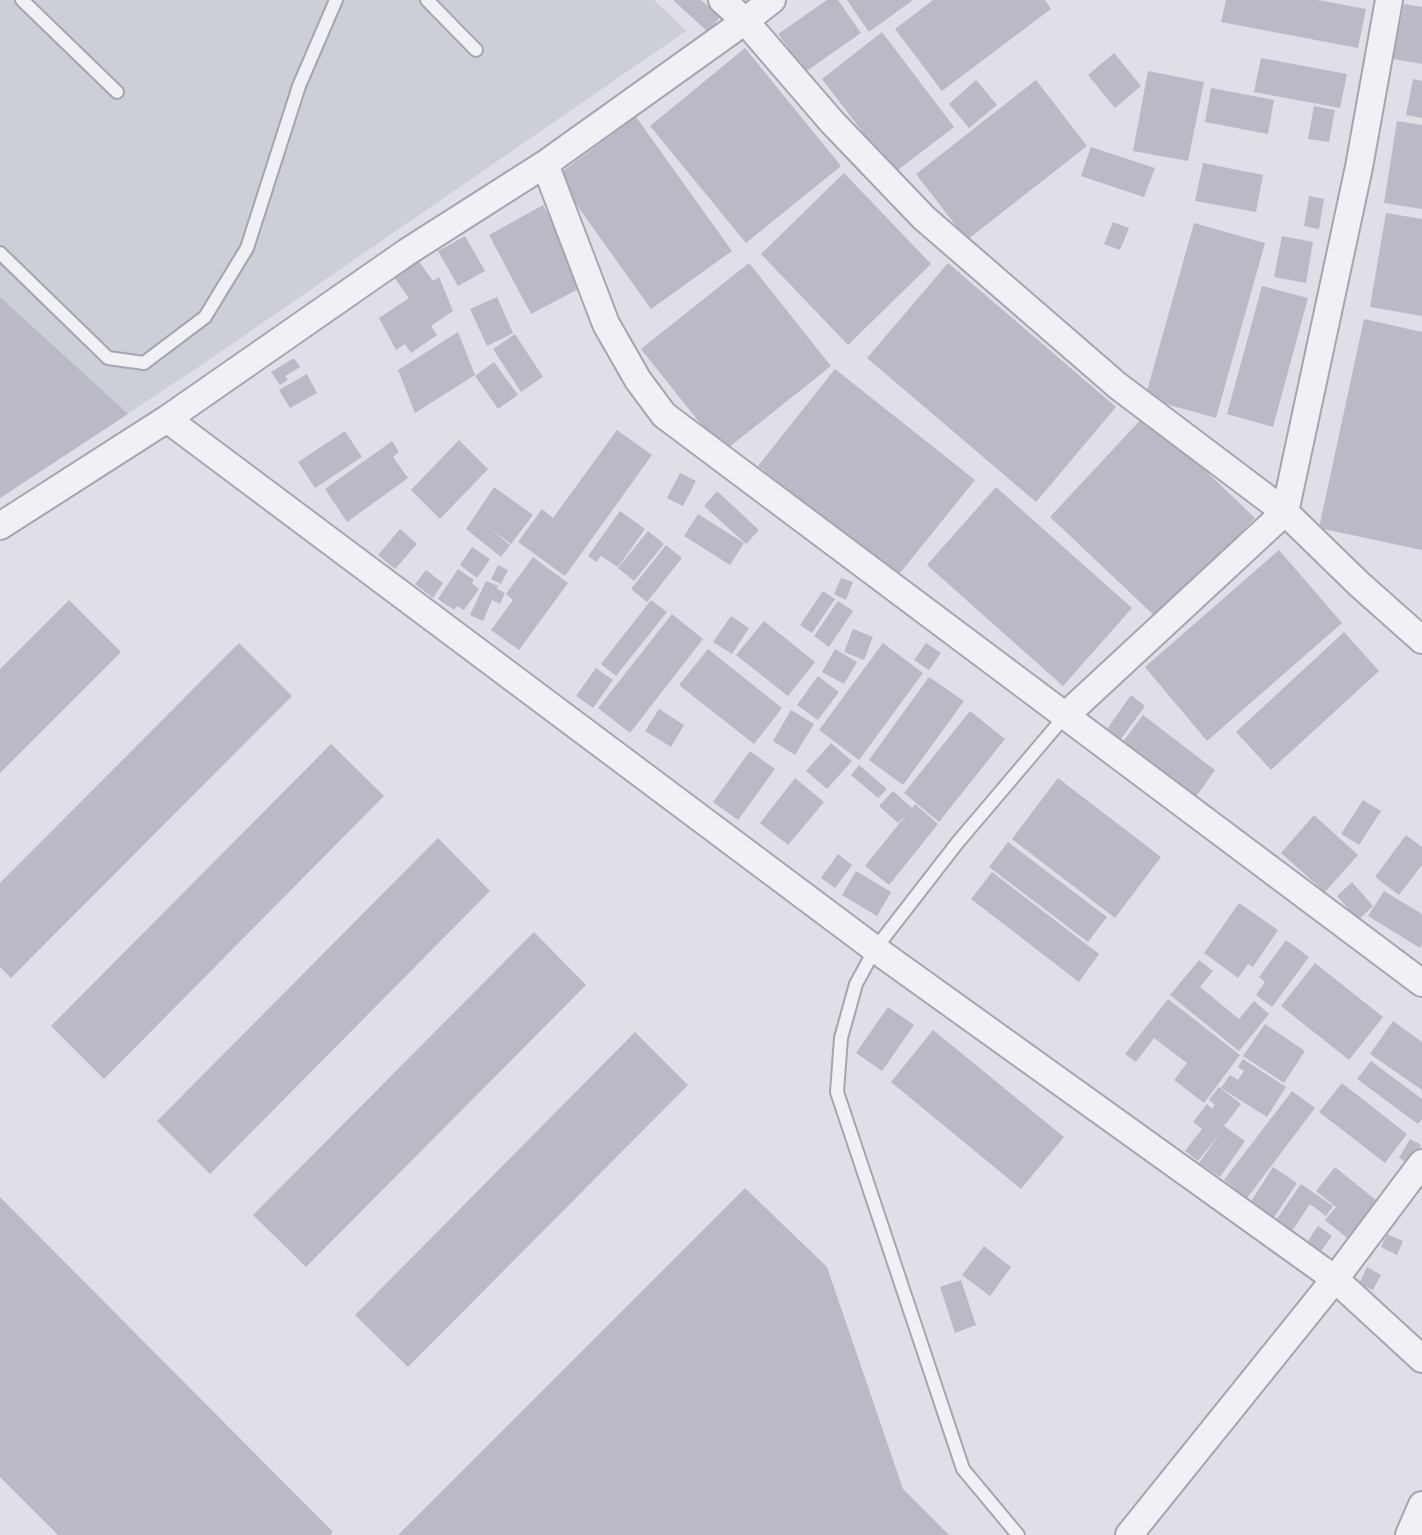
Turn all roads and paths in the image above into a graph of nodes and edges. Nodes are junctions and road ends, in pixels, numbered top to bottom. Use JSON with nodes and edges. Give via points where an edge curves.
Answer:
{"nodes":[{"id":1,"x":22,"y":0,"type":"edge"},
{"id":2,"x":336,"y":0,"type":"edge"},
{"id":3,"x":427,"y":0,"type":"edge"},
{"id":4,"x":722,"y":0,"type":"edge"},
{"id":5,"x":772,"y":0,"type":"edge"},
{"id":6,"x":1389,"y":0,"type":"edge"},
{"id":7,"x":745,"y":21,"type":"junction"},
{"id":8,"x":476,"y":50,"type":"dead end"},
{"id":9,"x":117,"y":92,"type":"dead end"},
{"id":10,"x":545,"y":164,"type":"junction"},
{"id":11,"x":0,"y":253,"type":"edge"},
{"id":12,"x":167,"y":419,"type":"junction"},
{"id":13,"x":1285,"y":512,"type":"junction"},
{"id":14,"x":0,"y":526,"type":"edge"},
{"id":15,"x":1422,"y":640,"type":"edge"},
{"id":16,"x":1065,"y":716,"type":"junction"},
{"id":17,"x":875,"y":949,"type":"junction"},
{"id":18,"x":1422,"y":983,"type":"edge"},
{"id":19,"x":1422,"y":1163,"type":"edge"},
{"id":20,"x":1335,"y":1279,"type":"junction"},
{"id":21,"x":1422,"y":1359,"type":"edge"},
{"id":22,"x":1422,"y":1505,"type":"edge"},
{"id":23,"x":1018,"y":1535,"type":"edge"},
{"id":24,"x":1129,"y":1535,"type":"edge"},
{"id":25,"x":1409,"y":1535,"type":"edge"}],
"edges":[{"from":1,"to":9,"type":"lane"},
{"from":2,"to":11,"type":"lane","via":[[299,86],[247,248],[205,317],[144,363],[108,358]]},
{"from":3,"to":8,"type":"lane"},
{"from":4,"to":7,"type":"street"},
{"from":5,"to":7,"type":"street"},
{"from":6,"to":13,"type":"street"},
{"from":7,"to":10,"type":"street"},
{"from":7,"to":13,"type":"street","via":[[924,218],[1118,386]]},
{"from":10,"to":12,"type":"street","via":[[407,252]]},
{"from":10,"to":16,"type":"street","via":[[606,324],[664,415]]},
{"from":12,"to":14,"type":"street"},
{"from":12,"to":17,"type":"street"},
{"from":13,"to":15,"type":"street"},
{"from":13,"to":16,"type":"street"},
{"from":16,"to":17,"type":"lane"},
{"from":16,"to":18,"type":"street"},
{"from":17,"to":20,"type":"street"},
{"from":17,"to":23,"type":"lane","via":[[856,984],[841,1038],[837,1092],[963,1469]]},
{"from":19,"to":20,"type":"street"},
{"from":20,"to":21,"type":"street"},
{"from":20,"to":24,"type":"street"},
{"from":22,"to":25,"type":"street"}]}
